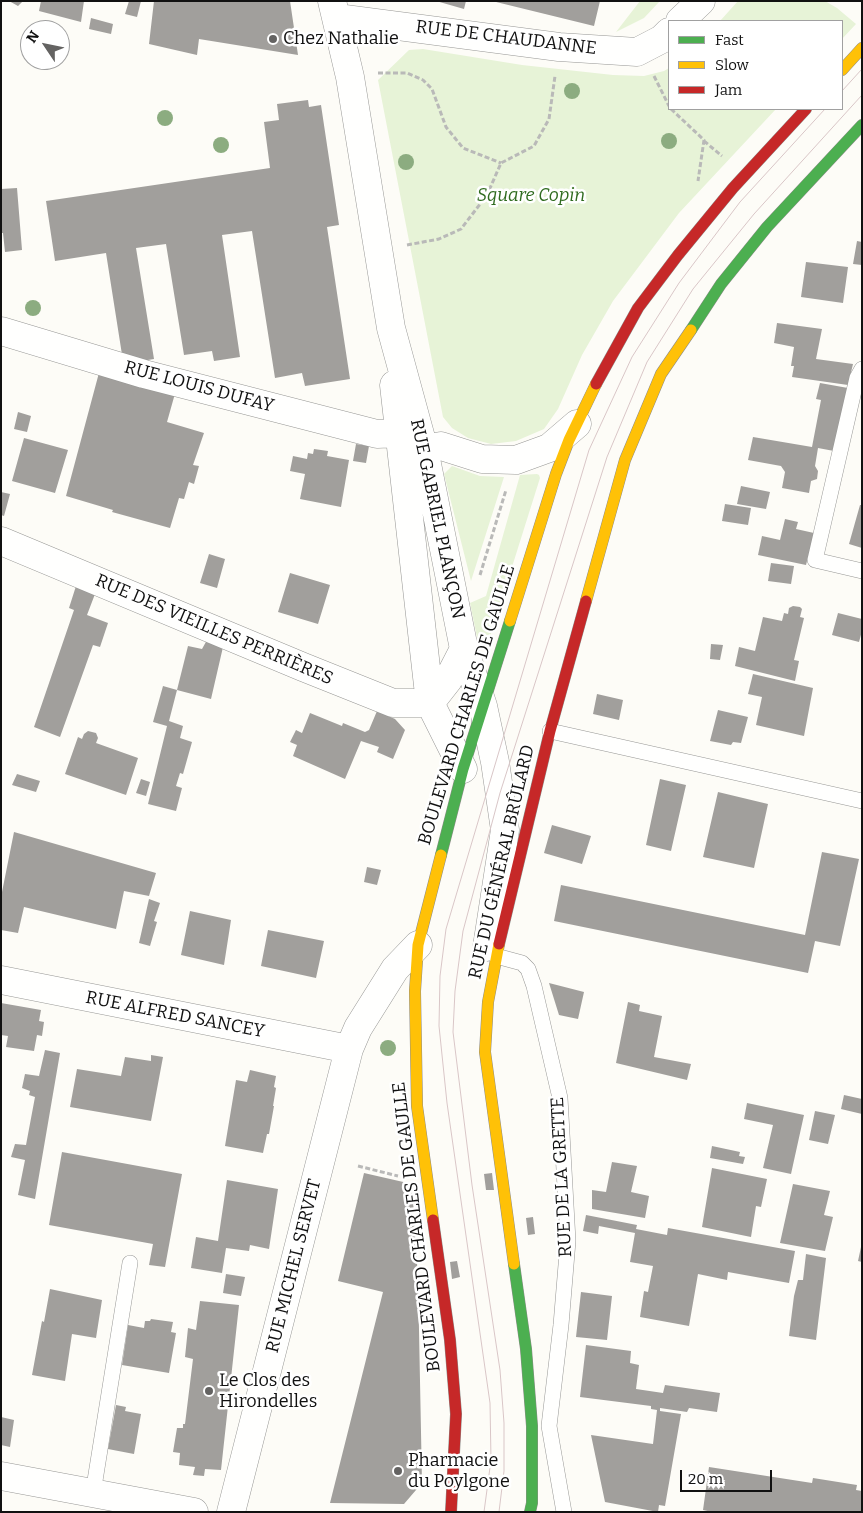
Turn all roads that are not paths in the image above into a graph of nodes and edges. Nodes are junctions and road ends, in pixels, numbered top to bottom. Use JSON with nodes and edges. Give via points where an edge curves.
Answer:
{"nodes":[{"id":1,"x":701,"y":1,"type":"edge"},
{"id":2,"x":334,"y":10,"type":"edge"},
{"id":3,"x":681,"y":20,"type":"edge"},
{"id":4,"x":668,"y":33,"type":"edge"},
{"id":5,"x":862,"y":48,"type":"edge"},
{"id":6,"x":843,"y":69,"type":"edge"},
{"id":7,"x":805,"y":110,"type":"edge"},
{"id":8,"x":862,"y":125,"type":"edge"},
{"id":9,"x":391,"y":328,"type":"junction"},
{"id":10,"x":1,"y":331,"type":"edge"},
{"id":11,"x":862,"y":369,"type":"edge"},
{"id":12,"x":577,"y":424,"type":"junction"},
{"id":13,"x":398,"y":433,"type":"junction"},
{"id":14,"x":424,"y":449,"type":"junction"},
{"id":15,"x":404,"y":485,"type":"junction"},
{"id":16,"x":1,"y":541,"type":"edge"},
{"id":17,"x":862,"y":571,"type":"edge"},
{"id":18,"x":464,"y":649,"type":"junction"},
{"id":19,"x":430,"y":703,"type":"junction"},
{"id":20,"x":483,"y":706,"type":"junction"},
{"id":21,"x":550,"y":731,"type":"junction"},
{"id":22,"x":462,"y":769,"type":"junction"},
{"id":23,"x":862,"y":801,"type":"edge"},
{"id":24,"x":418,"y":946,"type":"junction"},
{"id":25,"x":496,"y":956,"type":"junction"},
{"id":26,"x":1,"y":980,"type":"edge"},
{"id":27,"x":488,"y":1002,"type":"junction"},
{"id":28,"x":349,"y":1049,"type":"junction"},
{"id":29,"x":130,"y":1263,"type":"dead end"},
{"id":30,"x":532,"y":1426,"type":"junction"},
{"id":31,"x":549,"y":1426,"type":"junction"},
{"id":32,"x":1,"y":1476,"type":"edge"},
{"id":33,"x":93,"y":1493,"type":"junction"},
{"id":34,"x":194,"y":1512,"type":"edge"},
{"id":35,"x":232,"y":1512,"type":"edge"},
{"id":36,"x":451,"y":1512,"type":"edge"},
{"id":37,"x":530,"y":1512,"type":"edge"},
{"id":38,"x":564,"y":1512,"type":"edge"}],
"edges":[{"from":1,"to":3,"type":"street"},
{"from":2,"to":4,"type":"street","name":"RUE DE CHAUDANNE","via":[[559,47],[638,52]]},
{"from":2,"to":9,"type":"street","name":"RUE GABRIEL PLANÇON","via":[[350,77]]},
{"from":5,"to":6,"type":"main road"},
{"from":7,"to":12,"type":"main road","name":"BOULEVARD CHARLES DE GAULLE","via":[[733,188],[638,308]]},
{"from":8,"to":21,"type":"main road","via":[[767,227],[721,284],[661,374],[625,460]]},
{"from":9,"to":13,"type":"street","name":"RUE GABRIEL PLANÇON"},
{"from":9,"to":14,"type":"street","name":"RUE GABRIEL PLANÇON"},
{"from":10,"to":13,"type":"street","name":"RUE LOUIS DUFAY","via":[[144,374],[377,434]]},
{"from":11,"to":17,"type":"lane","via":[[857,378],[816,560]]},
{"from":12,"to":14,"type":"street","via":[[549,448],[516,460],[482,459],[441,446]]},
{"from":12,"to":20,"type":"main road","name":"BOULEVARD CHARLES DE GAULLE","via":[[556,474]]},
{"from":13,"to":15,"type":"street","name":"RUE GABRIEL PLANÇON"},
{"from":14,"to":15,"type":"street","via":[[415,459]]},
{"from":14,"to":18,"type":"street","name":"RUE GABRIEL PLANÇON"},
{"from":15,"to":19,"type":"street","name":"RUE GABRIEL PLANÇON"},
{"from":16,"to":19,"type":"street","name":"RUE DES VIEILLES PERRIÈRES","via":[[388,701]]},
{"from":18,"to":19,"type":"street","via":[[448,680]]},
{"from":18,"to":20,"type":"street","name":"RUE GABRIEL PLANÇON"},
{"from":19,"to":22,"type":"street","name":"RUE GABRIEL PLANÇON"},
{"from":20,"to":22,"type":"main road","name":"BOULEVARD CHARLES DE GAULLE"},
{"from":20,"to":27,"type":"street","name":"RUE GABRIEL PLANÇON","via":[[505,830],[485,961]]},
{"from":21,"to":23,"type":"lane"},
{"from":21,"to":25,"type":"main road","name":"RUE DU GÉNÉRAL BRÛLARD"},
{"from":22,"to":24,"type":"main road","name":"BOULEVARD CHARLES DE GAULLE"},
{"from":24,"to":28,"type":"street","name":"RUE MICHEL SERVET","via":[[395,969],[358,1028]]},
{"from":24,"to":36,"type":"main road","name":"BOULEVARD CHARLES DE GAULLE","via":[[414,991],[417,1106],[450,1340],[456,1414]]},
{"from":25,"to":27,"type":"main road","name":"RUE DU GÉNÉRAL BRÛLARD"},
{"from":25,"to":31,"type":"lane","name":"RUE DE LA GRETTE","via":[[522,963],[528,969],[560,1098],[568,1241]]},
{"from":26,"to":28,"type":"street","name":"RUE ALFRED SANCEY"},
{"from":27,"to":30,"type":"main road","via":[[485,1052],[526,1349]]},
{"from":28,"to":35,"type":"street","name":"RUE MICHEL SERVET"},
{"from":29,"to":33,"type":"lane"},
{"from":30,"to":31,"type":"lane"},
{"from":30,"to":37,"type":"main road"},
{"from":31,"to":38,"type":"lane","name":"RUE DE LA GRETTE"},
{"from":32,"to":33,"type":"street"},
{"from":33,"to":34,"type":"street"}]}
